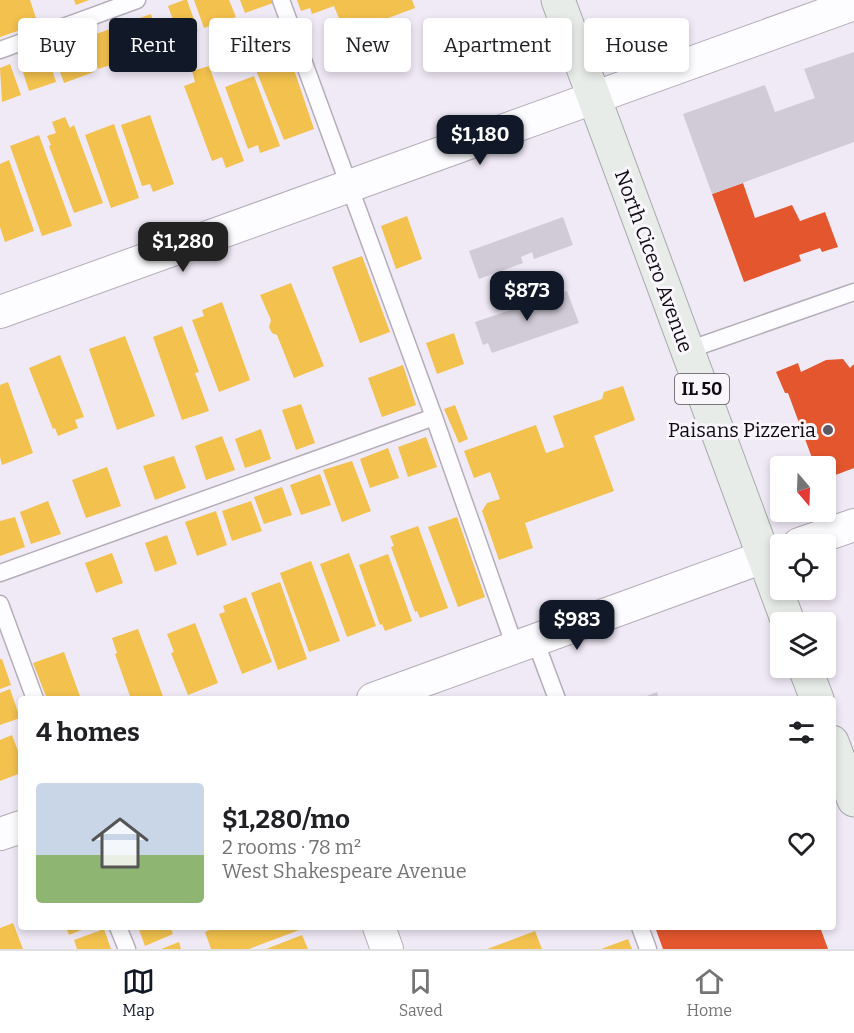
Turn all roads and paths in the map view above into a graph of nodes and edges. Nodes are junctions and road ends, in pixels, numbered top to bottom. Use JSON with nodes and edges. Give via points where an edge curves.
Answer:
{"nodes":[{"id":1,"x":137,"y":0,"type":"edge"},
{"id":2,"x":281,"y":0,"type":"edge"},
{"id":3,"x":558,"y":0,"type":"edge"},
{"id":4,"x":853,"y":8,"type":"edge"},
{"id":5,"x":0,"y":50,"type":"edge"},
{"id":6,"x":595,"y":99,"type":"junction"},
{"id":7,"x":349,"y":187,"type":"junction"},
{"id":8,"x":854,"y":292,"type":"edge"},
{"id":9,"x":0,"y":312,"type":"edge"},
{"id":10,"x":688,"y":350,"type":"junction"},
{"id":11,"x":434,"y":417,"type":"junction"},
{"id":12,"x":854,"y":525,"type":"edge"},
{"id":13,"x":828,"y":534,"type":"edge"},
{"id":14,"x":770,"y":549,"type":"edge"},
{"id":15,"x":770,"y":555,"type":"edge"},
{"id":16,"x":0,"y":573,"type":"edge"},
{"id":17,"x":0,"y":604,"type":"edge"},
{"id":18,"x":525,"y":644,"type":"junction"},
{"id":19,"x":809,"y":678,"type":"edge"},
{"id":20,"x":34,"y":696,"type":"edge"},
{"id":21,"x":381,"y":696,"type":"edge"},
{"id":22,"x":555,"y":696,"type":"edge"},
{"id":23,"x":816,"y":696,"type":"edge"},
{"id":24,"x":836,"y":753,"type":"edge"},
{"id":25,"x":854,"y":800,"type":"edge"},
{"id":26,"x":18,"y":827,"type":"edge"},
{"id":27,"x":0,"y":834,"type":"edge"},
{"id":28,"x":119,"y":930,"type":"edge"},
{"id":29,"x":381,"y":930,"type":"edge"},
{"id":30,"x":641,"y":930,"type":"edge"},
{"id":31,"x":126,"y":949,"type":"edge"},
{"id":32,"x":387,"y":949,"type":"edge"},
{"id":33,"x":648,"y":949,"type":"edge"}],
"edges":[{"from":1,"to":5,"type":"lane"},
{"from":2,"to":7,"type":"lane"},
{"from":3,"to":6,"type":"main road","name":"North Cicero Avenue","number":"IL 50"},
{"from":4,"to":6,"type":"street"},
{"from":6,"to":7,"type":"street"},
{"from":6,"to":10,"type":"main road","name":"North Cicero Avenue","number":"IL 50"},
{"from":7,"to":9,"type":"street"},
{"from":7,"to":11,"type":"lane"},
{"from":8,"to":10,"type":"lane"},
{"from":10,"to":14,"type":"main road","name":"North Cicero Avenue","number":"IL 50"},
{"from":11,"to":16,"type":"lane"},
{"from":11,"to":18,"type":"lane"},
{"from":12,"to":13,"type":"street"},
{"from":15,"to":18,"type":"street"},
{"from":17,"to":20,"type":"lane"},
{"from":18,"to":21,"type":"street"},
{"from":18,"to":22,"type":"lane"},
{"from":19,"to":23,"type":"main road"},
{"from":24,"to":25,"type":"main road"},
{"from":26,"to":27,"type":"street"},
{"from":28,"to":31,"type":"lane"},
{"from":29,"to":32,"type":"street"},
{"from":30,"to":33,"type":"lane"}]}
